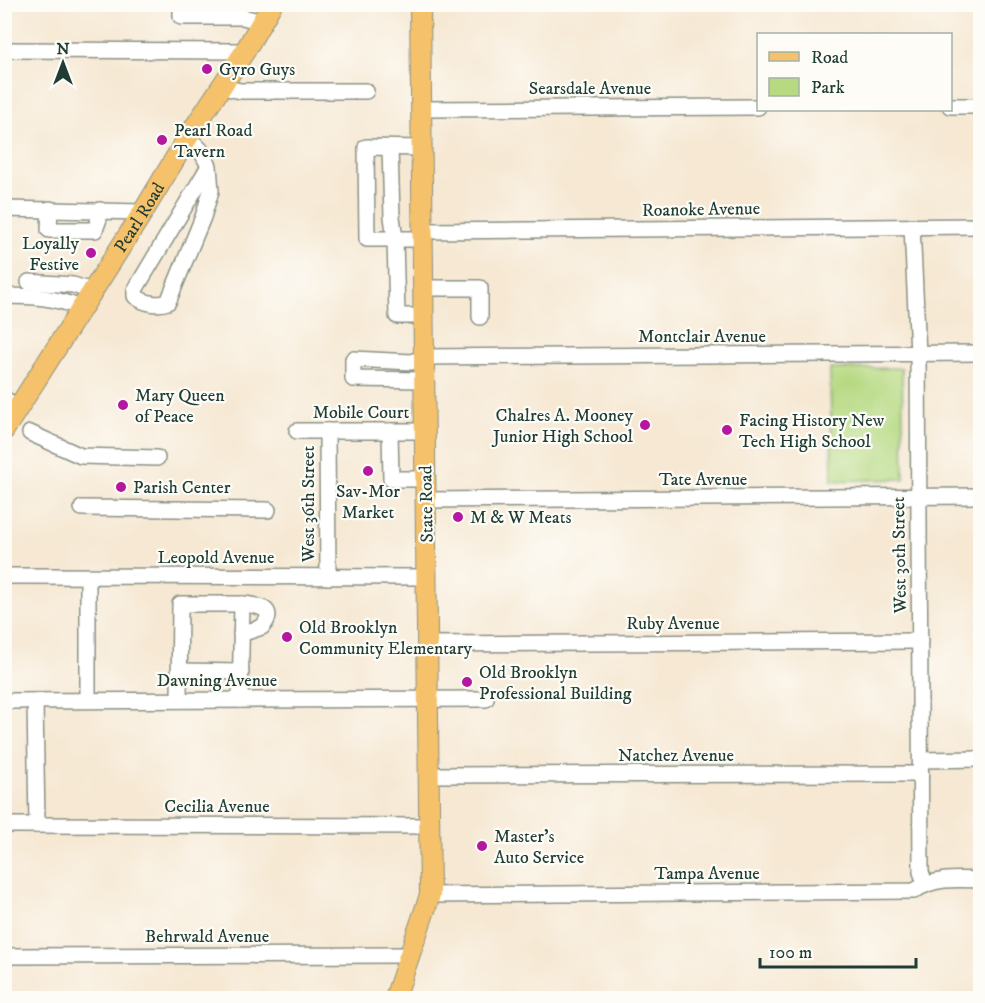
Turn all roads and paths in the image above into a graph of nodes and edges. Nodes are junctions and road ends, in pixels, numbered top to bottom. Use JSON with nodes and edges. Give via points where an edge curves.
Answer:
{"nodes":[{"id":1,"x":181,"y":4,"type":"edge"},
{"id":2,"x":272,"y":4,"type":"edge"},
{"id":3,"x":420,"y":4,"type":"edge"},
{"id":4,"x":262,"y":22,"type":"junction"},
{"id":5,"x":4,"y":50,"type":"edge"},
{"id":6,"x":245,"y":51,"type":"junction"},
{"id":7,"x":222,"y":87,"type":"junction"},
{"id":8,"x":366,"y":91,"type":"dead end"},
{"id":9,"x":952,"y":106,"type":"edge"},
{"id":10,"x":981,"y":106,"type":"edge"},
{"id":11,"x":757,"y":107,"type":"edge"},
{"id":12,"x":422,"y":109,"type":"junction"},
{"id":13,"x":188,"y":137,"type":"junction"},
{"id":14,"x":390,"y":148,"type":"junction"},
{"id":15,"x":422,"y":148,"type":"junction"},
{"id":16,"x":209,"y":166,"type":"junction"},
{"id":17,"x":4,"y":209,"type":"edge"},
{"id":18,"x":50,"y":209,"type":"junction"},
{"id":19,"x":100,"y":210,"type":"junction"},
{"id":20,"x":143,"y":212,"type":"junction"},
{"id":21,"x":912,"y":226,"type":"junction"},
{"id":22,"x":981,"y":226,"type":"edge"},
{"id":23,"x":422,"y":235,"type":"junction"},
{"id":24,"x":395,"y":239,"type":"junction"},
{"id":25,"x":29,"y":282,"type":"dead end"},
{"id":26,"x":423,"y":288,"type":"junction"},
{"id":27,"x":92,"y":291,"type":"junction"},
{"id":28,"x":4,"y":296,"type":"edge"},
{"id":29,"x":81,"y":308,"type":"junction"},
{"id":30,"x":423,"y":316,"type":"junction"},
{"id":31,"x":480,"y":317,"type":"dead end"},
{"id":32,"x":981,"y":353,"type":"edge"},
{"id":33,"x":918,"y":354,"type":"junction"},
{"id":34,"x":423,"y":357,"type":"junction"},
{"id":35,"x":424,"y":380,"type":"junction"},
{"id":36,"x":12,"y":403,"type":"edge"},
{"id":37,"x":4,"y":430,"type":"edge"},
{"id":38,"x":327,"y":430,"type":"junction"},
{"id":39,"x":297,"y":431,"type":"dead end"},
{"id":40,"x":390,"y":431,"type":"junction"},
{"id":41,"x":425,"y":431,"type":"junction"},
{"id":42,"x":30,"y":433,"type":"dead end"},
{"id":43,"x":157,"y":458,"type":"dead end"},
{"id":44,"x":426,"y":479,"type":"junction"},
{"id":45,"x":918,"y":496,"type":"junction"},
{"id":46,"x":981,"y":496,"type":"edge"},
{"id":47,"x":426,"y":500,"type":"junction"},
{"id":48,"x":82,"y":508,"type":"dead end"},
{"id":49,"x":268,"y":510,"type":"dead end"},
{"id":50,"x":4,"y":576,"type":"edge"},
{"id":51,"x":88,"y":577,"type":"junction"},
{"id":52,"x":328,"y":577,"type":"junction"},
{"id":53,"x":427,"y":577,"type":"junction"},
{"id":54,"x":242,"y":604,"type":"junction"},
{"id":55,"x":241,"y":634,"type":"junction"},
{"id":56,"x":920,"y":641,"type":"junction"},
{"id":57,"x":428,"y":644,"type":"junction"},
{"id":58,"x":179,"y":671,"type":"junction"},
{"id":59,"x":241,"y":672,"type":"junction"},
{"id":60,"x":486,"y":699,"type":"dead end"},
{"id":61,"x":88,"y":700,"type":"junction"},
{"id":62,"x":179,"y":700,"type":"junction"},
{"id":63,"x":240,"y":700,"type":"junction"},
{"id":64,"x":429,"y":700,"type":"junction"},
{"id":65,"x":4,"y":701,"type":"edge"},
{"id":66,"x":34,"y":701,"type":"junction"},
{"id":67,"x":981,"y":759,"type":"edge"},
{"id":68,"x":921,"y":767,"type":"junction"},
{"id":69,"x":430,"y":775,"type":"junction"},
{"id":70,"x":4,"y":825,"type":"edge"},
{"id":71,"x":37,"y":825,"type":"junction"},
{"id":72,"x":430,"y":826,"type":"junction"},
{"id":73,"x":981,"y":880,"type":"edge"},
{"id":74,"x":925,"y":883,"type":"junction"},
{"id":75,"x":430,"y":895,"type":"junction"},
{"id":76,"x":409,"y":955,"type":"junction"},
{"id":77,"x":4,"y":956,"type":"edge"},
{"id":78,"x":395,"y":999,"type":"edge"}],
"edges":[{"from":1,"to":4,"type":"street","via":[[181,16],[243,17]]},
{"from":2,"to":4,"type":"main road","name":"Pearl Road"},
{"from":3,"to":12,"type":"main road","name":"State Road"},
{"from":4,"to":6,"type":"main road","name":"Pearl Road"},
{"from":5,"to":6,"type":"street"},
{"from":6,"to":7,"type":"main road","name":"Pearl Road"},
{"from":7,"to":8,"type":"street","via":[[241,91]]},
{"from":7,"to":13,"type":"main road","name":"Pearl Road"},
{"from":9,"to":10,"type":"street"},
{"from":11,"to":12,"type":"street","name":"Searsdale Avenue"},
{"from":12,"to":15,"type":"main road","name":"State Road"},
{"from":13,"to":16,"type":"street"},
{"from":13,"to":20,"type":"main road","name":"Pearl Road"},
{"from":14,"to":15,"type":"street"},
{"from":14,"to":24,"type":"street"},
{"from":14,"to":24,"type":"street","name":"Roanoke Avenue","via":[[366,147],[367,239]]},
{"from":15,"to":23,"type":"main road","name":"State Road"},
{"from":16,"to":16,"type":"street","via":[[211,191],[168,302],[140,300],[135,290]]},
{"from":17,"to":18,"type":"street"},
{"from":18,"to":19,"type":"street"},
{"from":18,"to":19,"type":"street","via":[[49,230],[94,230]]},
{"from":19,"to":20,"type":"street"},
{"from":20,"to":27,"type":"main road","name":"Pearl Road"},
{"from":21,"to":22,"type":"street","name":"Roanoke Avenue"},
{"from":21,"to":23,"type":"street","name":"Roanoke Avenue"},
{"from":21,"to":33,"type":"street","name":"West 30th Street"},
{"from":23,"to":24,"type":"street","name":"Roanoke Avenue"},
{"from":23,"to":26,"type":"main road","name":"State Road"},
{"from":24,"to":30,"type":"street","via":[[397,316]]},
{"from":25,"to":27,"type":"street","via":[[73,285]]},
{"from":26,"to":30,"type":"main road","name":"State Road"},
{"from":26,"to":31,"type":"street","via":[[480,288]]},
{"from":27,"to":29,"type":"main road","name":"Pearl Road"},
{"from":28,"to":29,"type":"street","via":[[38,296]]},
{"from":29,"to":36,"type":"main road","name":"Pearl Road"},
{"from":30,"to":34,"type":"main road","name":"State Road"},
{"from":32,"to":33,"type":"street","name":"Montclair Avenue"},
{"from":33,"to":34,"type":"street","name":"Montclair Avenue"},
{"from":33,"to":45,"type":"street","name":"West 30th Street"},
{"from":34,"to":35,"type":"main road","name":"State Road"},
{"from":34,"to":35,"type":"street","name":"Montclair Avenue","via":[[412,362],[353,359],[353,379]]},
{"from":35,"to":41,"type":"main road","name":"State Road"},
{"from":36,"to":37,"type":"main road","name":"Pearl Road"},
{"from":38,"to":39,"type":"street","name":"Mobile Court"},
{"from":38,"to":40,"type":"street","name":"Mobile Court"},
{"from":38,"to":52,"type":"street","name":"West 36th Street"},
{"from":40,"to":41,"type":"street","name":"Mobile Court"},
{"from":40,"to":44,"type":"street","via":[[391,479]]},
{"from":41,"to":44,"type":"main road","name":"State Road"},
{"from":42,"to":43,"type":"street","via":[[81,456]]},
{"from":44,"to":47,"type":"main road","name":"State Road"},
{"from":45,"to":46,"type":"street","name":"Tate Avenue"},
{"from":45,"to":47,"type":"street","name":"Tate Avenue"},
{"from":45,"to":56,"type":"street","name":"West 30th Street"},
{"from":47,"to":53,"type":"main road","name":"State Road"},
{"from":48,"to":49,"type":"street"},
{"from":50,"to":51,"type":"street","name":"Leopold Avenue"},
{"from":51,"to":52,"type":"street","name":"Leopold Avenue"},
{"from":51,"to":61,"type":"street"},
{"from":52,"to":53,"type":"street","name":"Leopold Avenue"},
{"from":53,"to":57,"type":"main road","name":"State Road"},
{"from":54,"to":55,"type":"street"},
{"from":54,"to":55,"type":"street","via":[[261,606],[267,616],[261,627]]},
{"from":54,"to":58,"type":"street","via":[[180,604]]},
{"from":55,"to":59,"type":"street"},
{"from":56,"to":57,"type":"street","name":"Ruby Avenue"},
{"from":56,"to":68,"type":"street","name":"West 30th Street"},
{"from":57,"to":64,"type":"main road","name":"State Road"},
{"from":58,"to":59,"type":"street"},
{"from":58,"to":62,"type":"street"},
{"from":59,"to":63,"type":"street"},
{"from":60,"to":64,"type":"street","name":"Dawning Avenue"},
{"from":61,"to":62,"type":"street","name":"Dawning Avenue"},
{"from":61,"to":66,"type":"street","name":"Dawning Avenue"},
{"from":62,"to":63,"type":"street","name":"Dawning Avenue"},
{"from":63,"to":64,"type":"street","name":"Dawning Avenue"},
{"from":64,"to":69,"type":"main road","name":"State Road"},
{"from":65,"to":66,"type":"street","name":"Dawning Avenue"},
{"from":66,"to":71,"type":"street"},
{"from":67,"to":68,"type":"street","name":"Natchez Avenue"},
{"from":68,"to":69,"type":"street","name":"Natchez Avenue"},
{"from":68,"to":74,"type":"street","name":"West 30th Street","via":[[921,872]]},
{"from":69,"to":72,"type":"main road","name":"State Road"},
{"from":70,"to":71,"type":"street","name":"Cecilia Avenue"},
{"from":71,"to":72,"type":"street","name":"Cecilia Avenue"},
{"from":72,"to":75,"type":"main road","name":"State Road"},
{"from":73,"to":74,"type":"street","name":"Tampa Avenue","via":[[941,879]]},
{"from":74,"to":75,"type":"street","name":"Tampa Avenue","via":[[914,891]]},
{"from":75,"to":76,"type":"main road","name":"State Road"},
{"from":76,"to":77,"type":"street","name":"Behrwald Avenue"},
{"from":76,"to":78,"type":"main road","name":"State Road"}]}
